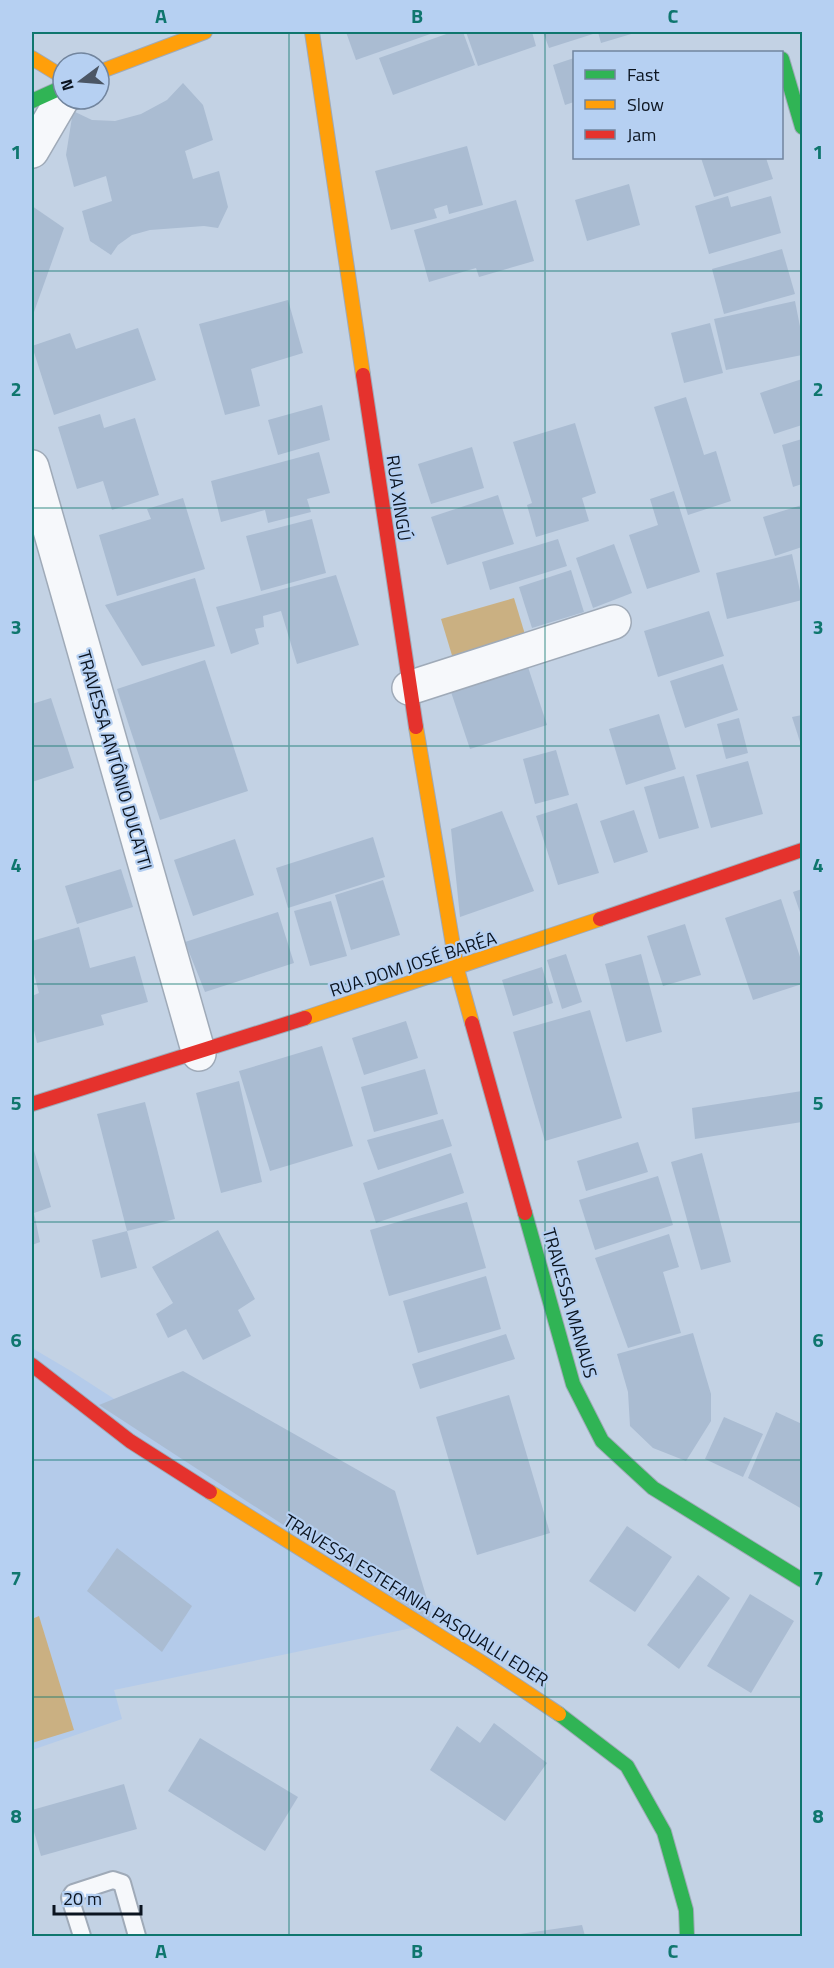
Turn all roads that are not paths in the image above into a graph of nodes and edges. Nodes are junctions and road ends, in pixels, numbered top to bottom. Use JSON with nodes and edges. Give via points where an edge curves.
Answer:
{"nodes":[{"id":1,"x":205,"y":32,"type":"edge"},
{"id":2,"x":312,"y":32,"type":"edge"},
{"id":3,"x":32,"y":58,"type":"edge"},
{"id":4,"x":783,"y":62,"type":"edge"},
{"id":5,"x":111,"y":67,"type":"edge"},
{"id":6,"x":51,"y":70,"type":"edge"},
{"id":7,"x":51,"y":92,"type":"edge"},
{"id":8,"x":32,"y":101,"type":"edge"},
{"id":9,"x":55,"y":111,"type":"edge"},
{"id":10,"x":802,"y":128,"type":"edge"},
{"id":11,"x":32,"y":151,"type":"edge"},
{"id":12,"x":32,"y":467,"type":"edge"},
{"id":13,"x":614,"y":622,"type":"dead end"},
{"id":14,"x":409,"y":688,"type":"junction"},
{"id":15,"x":802,"y":850,"type":"edge"},
{"id":16,"x":457,"y":969,"type":"junction"},
{"id":17,"x":199,"y":1053,"type":"junction"},
{"id":18,"x":32,"y":1104,"type":"edge"},
{"id":19,"x":32,"y":1365,"type":"edge"},
{"id":20,"x":802,"y":1580,"type":"edge"},
{"id":21,"x":82,"y":1936,"type":"edge"},
{"id":22,"x":137,"y":1936,"type":"edge"},
{"id":23,"x":687,"y":1936,"type":"edge"}],
"edges":[{"from":1,"to":5,"type":"street"},
{"from":2,"to":14,"type":"street","name":"RUA XINGÚ"},
{"from":3,"to":6,"type":"street"},
{"from":4,"to":10,"type":"street"},
{"from":7,"to":8,"type":"street"},
{"from":9,"to":11,"type":"street"},
{"from":12,"to":17,"type":"street","name":"TRAVESSA ANTÔNIO DUCATTI"},
{"from":13,"to":14,"type":"street"},
{"from":14,"to":16,"type":"street","name":"RUA XINGÚ"},
{"from":15,"to":16,"type":"street","name":"RUA DOM JOSÉ BARÉA"},
{"from":16,"to":17,"type":"street","name":"RUA DOM JOSÉ BARÉA"},
{"from":16,"to":20,"type":"street","name":"TRAVESSA MANAUS","via":[[573,1384],[602,1441],[653,1488]]},
{"from":17,"to":18,"type":"street","name":"RUA DOM JOSÉ BARÉA"},
{"from":19,"to":23,"type":"street","name":"TRAVESSA ESTEFANIA PASQUALLI EDER","via":[[130,1441],[490,1668],[576,1725],[627,1766],[664,1832],[686,1910]]},
{"from":21,"to":22,"type":"lane","via":[[70,1898],[73,1893],[113,1880],[122,1883]]}]}
